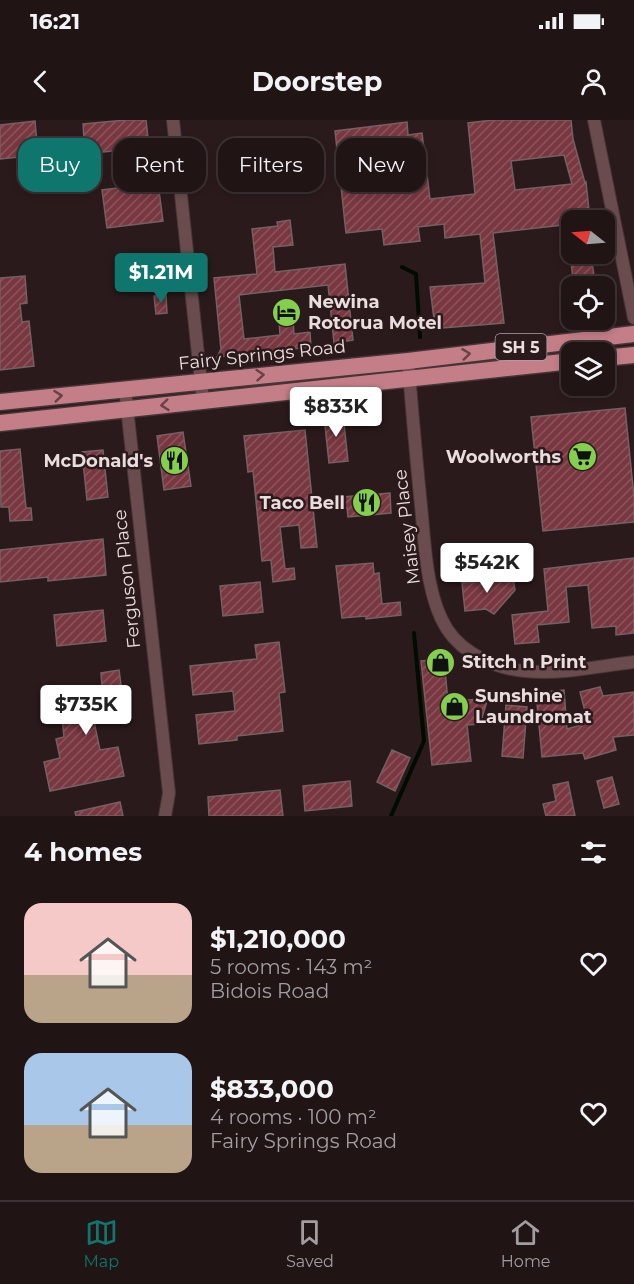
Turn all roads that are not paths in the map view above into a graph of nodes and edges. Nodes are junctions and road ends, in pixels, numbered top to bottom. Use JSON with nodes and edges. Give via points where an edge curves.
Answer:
{"nodes":[{"id":1,"x":173,"y":120,"type":"edge"},
{"id":2,"x":594,"y":120,"type":"edge"},
{"id":3,"x":634,"y":318,"type":"edge"},
{"id":4,"x":634,"y":334,"type":"edge"},
{"id":5,"x":634,"y":355,"type":"edge"},
{"id":6,"x":615,"y":357,"type":"edge"},
{"id":7,"x":408,"y":361,"type":"junction"},
{"id":8,"x":561,"y":362,"type":"edge"},
{"id":9,"x":409,"y":379,"type":"junction"},
{"id":10,"x":201,"y":380,"type":"junction"},
{"id":11,"x":125,"y":388,"type":"junction"},
{"id":12,"x":203,"y":401,"type":"junction"},
{"id":13,"x":0,"y":402,"type":"edge"},
{"id":14,"x":128,"y":409,"type":"junction"},
{"id":15,"x":0,"y":423,"type":"edge"},
{"id":16,"x":634,"y":662,"type":"edge"},
{"id":17,"x":165,"y":816,"type":"edge"}],
"edges":[{"from":1,"to":10,"type":"street"},
{"from":2,"to":3,"type":"street"},
{"from":7,"to":4,"type":"highway","name":"Fairy Springs Road","number":"SH 5","one_way":true},
{"from":5,"to":6,"type":"highway"},
{"from":7,"to":9,"type":"street","name":"Maisey Place"},
{"from":10,"to":7,"type":"highway","name":"Fairy Springs Road","number":"SH 5","one_way":true},
{"from":8,"to":9,"type":"highway","number":"SH 5"},
{"from":9,"to":12,"type":"highway","number":"SH 5"},
{"from":9,"to":16,"type":"street","name":"Maisey Place","via":[[427,558],[437,610],[448,631],[479,657],[524,671],[552,672]]},
{"from":10,"to":11,"type":"highway","name":"Fairy Springs Road","number":"SH 5"},
{"from":10,"to":12,"type":"street"},
{"from":13,"to":11,"type":"highway","name":"Fairy Springs Road","number":"SH 5","one_way":true},
{"from":11,"to":14,"type":"street","name":"Ferguson Place"},
{"from":12,"to":14,"type":"highway","number":"SH 5","one_way":true},
{"from":14,"to":15,"type":"highway","number":"SH 5"},
{"from":14,"to":17,"type":"street","name":"Ferguson Place","via":[[169,793]]}]}
